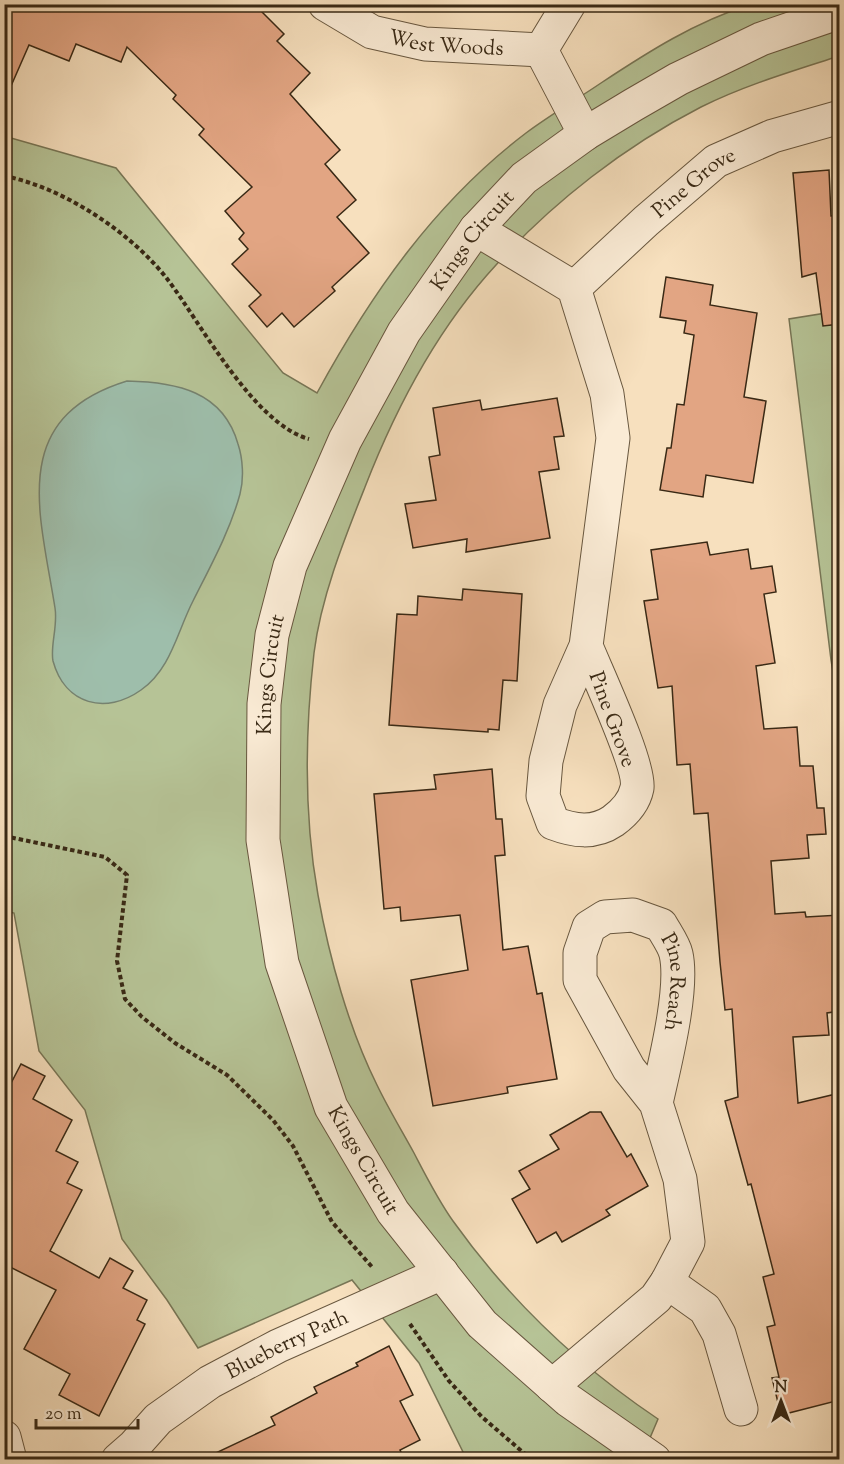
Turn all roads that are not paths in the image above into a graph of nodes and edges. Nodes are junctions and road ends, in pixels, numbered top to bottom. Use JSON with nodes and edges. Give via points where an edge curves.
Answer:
{"nodes":[{"id":1,"x":325,"y":4,"type":"edge"},
{"id":2,"x":569,"y":4,"type":"edge"},
{"id":3,"x":840,"y":12,"type":"edge"},
{"id":4,"x":541,"y":50,"type":"junction"},
{"id":5,"x":840,"y":117,"type":"edge"},
{"id":6,"x":585,"y":134,"type":"junction"},
{"id":7,"x":476,"y":230,"type":"junction"},
{"id":8,"x":574,"y":288,"type":"junction"},
{"id":9,"x":586,"y":646,"type":"junction"},
{"id":10,"x":656,"y":1103,"type":"junction"},
{"id":11,"x":442,"y":1273,"type":"junction"},
{"id":12,"x":668,"y":1282,"type":"junction"},
{"id":13,"x":552,"y":1386,"type":"junction"},
{"id":14,"x":741,"y":1409,"type":"dead end"},
{"id":15,"x":4,"y":1437,"type":"edge"},
{"id":16,"x":10,"y":1460,"type":"edge"},
{"id":17,"x":118,"y":1460,"type":"edge"},
{"id":18,"x":654,"y":1460,"type":"edge"}],
"edges":[{"from":1,"to":4,"type":"street","name":"West Woods","via":[[372,32],[425,44]]},
{"from":2,"to":4,"type":"street"},
{"from":3,"to":6,"type":"street","name":"Kings Circuit","via":[[724,56]]},
{"from":4,"to":6,"type":"street"},
{"from":5,"to":8,"type":"street","name":"Pine Grove","via":[[773,136],[716,161]]},
{"from":6,"to":7,"type":"street","name":"Kings Circuit","via":[[524,178]]},
{"from":7,"to":8,"type":"street"},
{"from":7,"to":11,"type":"street","name":"Kings Circuit","via":[[404,332],[342,448],[290,566],[272,635],[264,704],[263,840],[282,963],[331,1107],[393,1212]]},
{"from":8,"to":9,"type":"street","name":"Pine Grove","via":[[607,394],[613,438]]},
{"from":9,"to":9,"type":"street","name":"Pine Grove","via":[[560,705],[546,761],[543,796],[553,823],[570,829],[600,830],[626,812],[637,787],[627,745]]},
{"from":10,"to":10,"type":"street","name":"Pine Reach","via":[[629,1069],[580,980],[580,953],[589,927],[605,916],[633,915],[662,925],[676,953],[668,1051]]},
{"from":10,"to":12,"type":"street","name":"Pine Reach","via":[[680,1179],[688,1242]]},
{"from":11,"to":13,"type":"street","name":"Kings Circuit","via":[[482,1324]]},
{"from":11,"to":17,"type":"street","name":"Blueberry Path","via":[[278,1346],[210,1382],[158,1419]]},
{"from":12,"to":13,"type":"street","name":"Pine Reach","via":[[656,1298]]},
{"from":12,"to":14,"type":"street","via":[[705,1309],[719,1334]]},
{"from":13,"to":18,"type":"street","name":"Kings Circuit"},
{"from":15,"to":16,"type":"street"}]}
